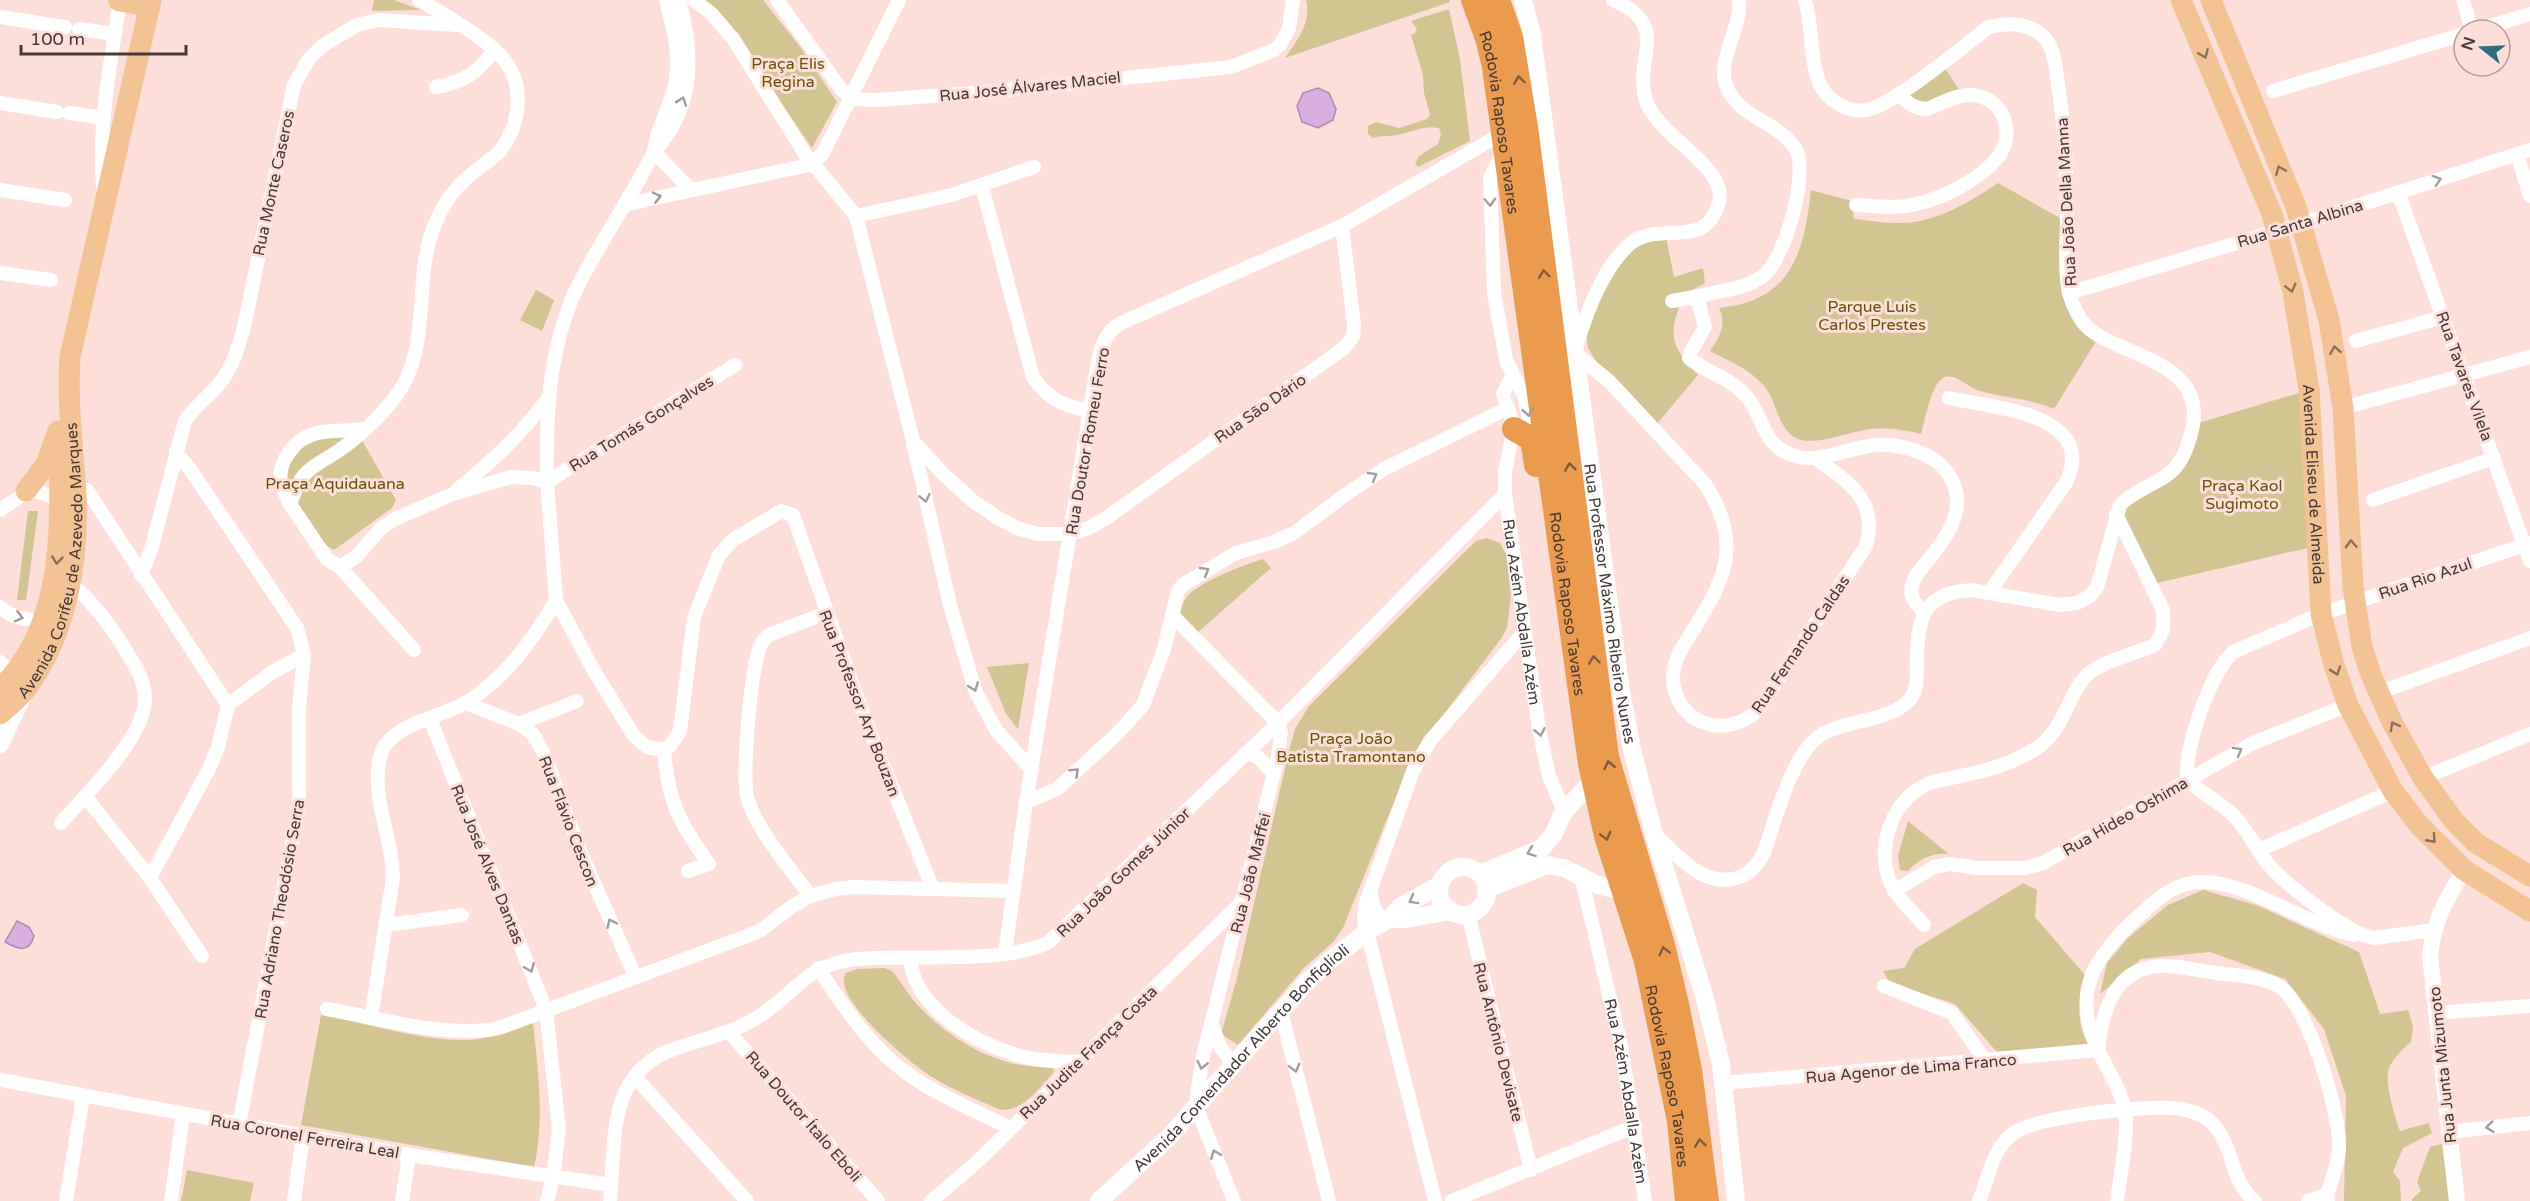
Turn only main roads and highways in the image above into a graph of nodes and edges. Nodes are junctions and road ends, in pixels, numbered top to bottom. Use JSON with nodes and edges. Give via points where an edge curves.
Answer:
{"nodes":[{"id":1,"x":1473,"y":0,"type":"edge"},
{"id":2,"x":1498,"y":0,"type":"edge"},
{"id":3,"x":1523,"y":0,"type":"edge"},
{"id":4,"x":2181,"y":0,"type":"edge"},
{"id":5,"x":2211,"y":0,"type":"edge"},
{"id":6,"x":119,"y":1,"type":"edge"},
{"id":7,"x":151,"y":3,"type":"edge"},
{"id":8,"x":68,"y":397,"type":"junction"},
{"id":9,"x":1518,"y":425,"type":"road end"},
{"id":10,"x":58,"y":431,"type":"junction"},
{"id":11,"x":26,"y":491,"type":"road end"},
{"id":12,"x":74,"y":499,"type":"junction"},
{"id":13,"x":1564,"y":570,"type":"junction"},
{"id":14,"x":50,"y":622,"type":"junction"},
{"id":15,"x":9,"y":679,"type":"edge"},
{"id":16,"x":0,"y":714,"type":"edge"},
{"id":17,"x":0,"y":744,"type":"edge"},
{"id":18,"x":1594,"y":780,"type":"junction"},
{"id":19,"x":2530,"y":876,"type":"edge"},
{"id":20,"x":1483,"y":881,"type":"junction"},
{"id":21,"x":1440,"y":885,"type":"junction"},
{"id":22,"x":1622,"y":891,"type":"junction"},
{"id":23,"x":2530,"y":911,"type":"edge"},
{"id":24,"x":1459,"y":912,"type":"junction"},
{"id":25,"x":1379,"y":924,"type":"junction"},
{"id":26,"x":1691,"y":1199,"type":"edge"},
{"id":27,"x":1099,"y":1201,"type":"edge"},
{"id":28,"x":1736,"y":1201,"type":"edge"}],
"edges":[{"from":1,"to":13,"type":"highway","name":"Rodovia Raposo Tavares","via":[[1488,40],[1504,140]]},
{"from":26,"to":2,"type":"highway","name":"Rodovia Raposo Tavares","one_way":true,"via":[[1690,1070],[1663,945],[1607,757],[1524,117],[1511,37]]},
{"from":3,"to":28,"type":"main road","name":"Rua Professor Máximo Ribeiro Nunes","via":[[1532,35],[1621,692],[1654,834],[1704,995],[1724,1083]]},
{"from":4,"to":23,"type":"main road","name":"Avenida Eliseu de Almeida","one_way":true,"via":[[2272,214],[2293,292],[2307,370],[2321,614],[2348,705],[2393,791],[2419,825],[2464,870]]},
{"from":19,"to":5,"type":"main road","name":"Avenida Eliseu de Almeida","one_way":true,"via":[[2476,843],[2454,821],[2423,778],[2378,693],[2362,646],[2356,602],[2343,408],[2330,320],[2301,224]]},
{"from":6,"to":7,"type":"main road"},
{"from":7,"to":8,"type":"main road","name":"Avenida Corifeu de Azevedo Marques","via":[[70,357]]},
{"from":8,"to":10,"type":"main road","name":"Avenida Corifeu de Azevedo Marques"},
{"from":8,"to":12,"type":"main road","name":"Avenida Corifeu de Azevedo Marques"},
{"from":9,"to":13,"type":"highway","via":[[1545,527]]},
{"from":10,"to":11,"type":"main road","via":[[46,464]]},
{"from":10,"to":12,"type":"main road","name":"Avenida Corifeu de Azevedo Marques"},
{"from":12,"to":14,"type":"main road","name":"Avenida Corifeu de Azevedo Marques","one_way":true,"via":[[57,564]]},
{"from":12,"to":14,"type":"main road","name":"Avenida Corifeu de Azevedo Marques","via":[[70,583]]},
{"from":13,"to":18,"type":"highway","name":"Rodovia Raposo Tavares"},
{"from":14,"to":15,"type":"main road","name":"Avenida Corifeu de Azevedo Marques"},
{"from":15,"to":16,"type":"main road","name":"Avenida Corifeu de Azevedo Marques"},
{"from":15,"to":17,"type":"main road"},
{"from":18,"to":20,"type":"main road","one_way":true,"via":[[1564,811],[1542,848]]},
{"from":18,"to":22,"type":"highway","name":"Rodovia Raposo Tavares","one_way":true},
{"from":20,"to":21,"type":"main road","via":[[1469,868],[1457,868],[1446,874]]},
{"from":20,"to":22,"type":"main road","via":[[1547,865]]},
{"from":20,"to":24,"type":"main road","via":[[1482,905]]},
{"from":21,"to":24,"type":"main road","via":[[1441,899]]},
{"from":21,"to":25,"type":"main road","name":"Avenida Comendador Alberto Bonfiglioli","one_way":true,"via":[[1400,907]]},
{"from":22,"to":26,"type":"highway","name":"Rodovia Raposo Tavares","via":[[1646,961],[1664,1041]]},
{"from":24,"to":25,"type":"main road"},
{"from":25,"to":27,"type":"main road","name":"Avenida Comendador Alberto Bonfiglioli","via":[[1326,963],[1158,1148]]}]}
